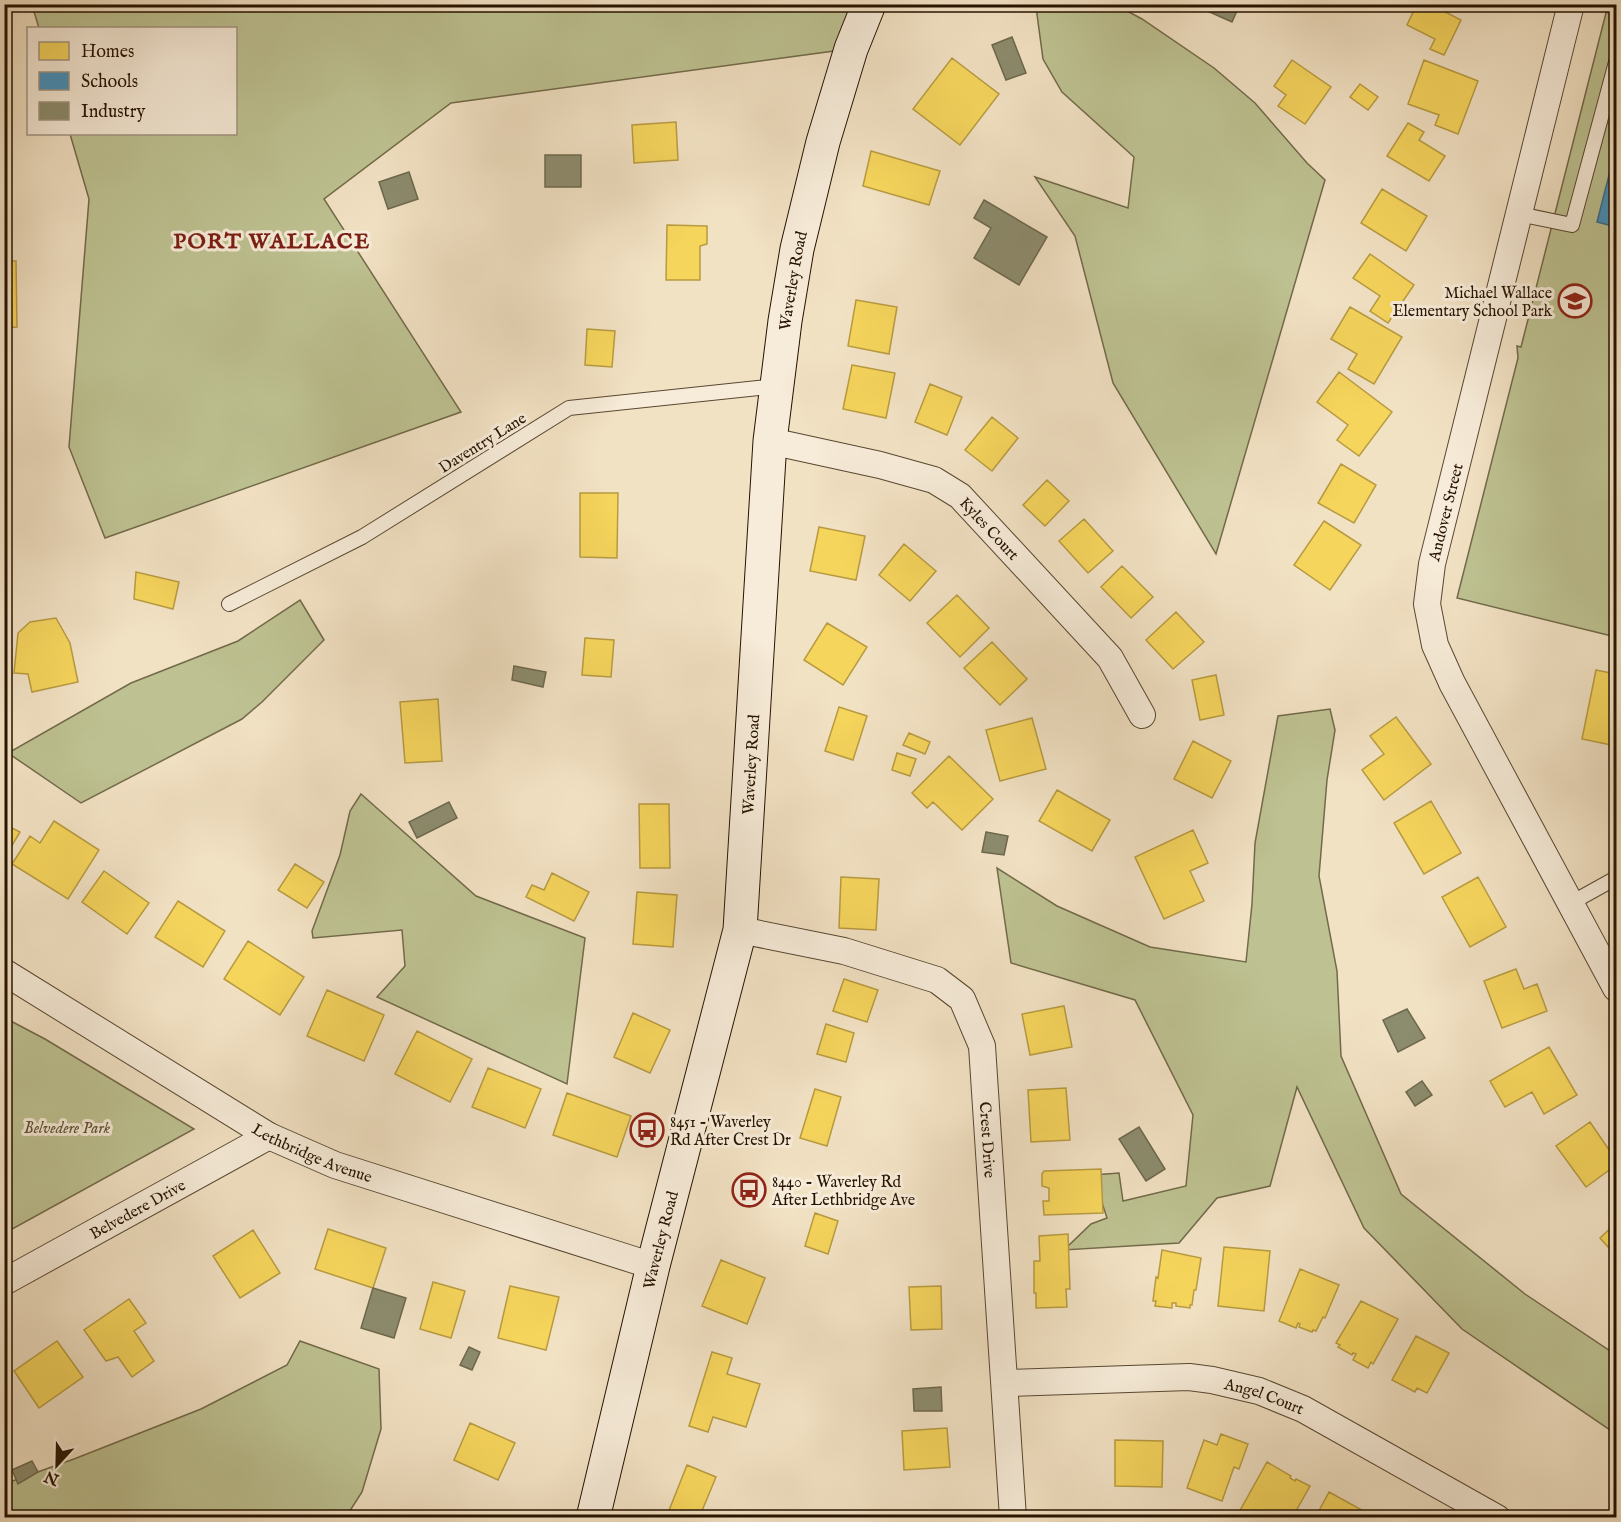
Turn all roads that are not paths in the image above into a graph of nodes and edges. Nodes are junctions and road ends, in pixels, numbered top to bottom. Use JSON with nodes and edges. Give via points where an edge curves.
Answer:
{"nodes":[{"id":1,"x":869,"y":4,"type":"edge"},
{"id":2,"x":1606,"y":4,"type":"edge"},
{"id":3,"x":1566,"y":7,"type":"edge"},
{"id":4,"x":1617,"y":8,"type":"edge"},
{"id":5,"x":1617,"y":62,"type":"edge"},
{"id":6,"x":1520,"y":214,"type":"junction"},
{"id":7,"x":777,"y":386,"type":"junction"},
{"id":8,"x":770,"y":441,"type":"junction"},
{"id":9,"x":229,"y":604,"type":"dead end"},
{"id":10,"x":1142,"y":715,"type":"dead end"},
{"id":11,"x":1617,"y":878,"type":"edge"},
{"id":12,"x":1571,"y":903,"type":"junction"},
{"id":13,"x":740,"y":930,"type":"junction"},
{"id":14,"x":4,"y":972,"type":"edge"},
{"id":15,"x":1617,"y":988,"type":"edge"},
{"id":16,"x":268,"y":1136,"type":"junction"},
{"id":17,"x":653,"y":1266,"type":"junction"},
{"id":18,"x":4,"y":1282,"type":"edge"},
{"id":19,"x":1005,"y":1383,"type":"junction"},
{"id":20,"x":593,"y":1518,"type":"edge"},
{"id":21,"x":1013,"y":1518,"type":"edge"},
{"id":22,"x":1497,"y":1518,"type":"edge"}],
"edges":[{"from":1,"to":7,"type":"main road","name":"Waverley Road","via":[[851,49],[815,174],[784,321]]},
{"from":2,"to":4,"type":"lane"},
{"from":3,"to":6,"type":"street","name":"Andover Street"},
{"from":5,"to":6,"type":"lane","via":[[1572,225]]},
{"from":6,"to":12,"type":"street","name":"Andover Street","via":[[1432,564],[1427,604],[1435,645],[1452,683]]},
{"from":7,"to":8,"type":"main road","name":"Waverley Road"},
{"from":7,"to":9,"type":"lane","name":"Daventry Lane","via":[[569,408],[362,537]]},
{"from":8,"to":10,"type":"street","name":"Kyles Court","via":[[934,480],[960,496],[1110,658]]},
{"from":8,"to":13,"type":"main road","name":"Waverley Road"},
{"from":11,"to":12,"type":"lane"},
{"from":12,"to":15,"type":"street","name":"Andover Street"},
{"from":13,"to":17,"type":"main road","name":"Waverley Road"},
{"from":13,"to":19,"type":"street","name":"Crest Drive","via":[[844,951],[937,980],[962,999],[982,1046]]},
{"from":14,"to":16,"type":"street","name":"Lethbridge Avenue"},
{"from":16,"to":17,"type":"street","name":"Lethbridge Avenue","via":[[334,1165]]},
{"from":16,"to":18,"type":"street","name":"Belvedere Drive"},
{"from":17,"to":20,"type":"main road","name":"Waverley Road"},
{"from":19,"to":21,"type":"street","name":"Crest Drive"},
{"from":19,"to":22,"type":"street","name":"Angel Court","via":[[1189,1377],[1259,1391],[1304,1408]]}]}
